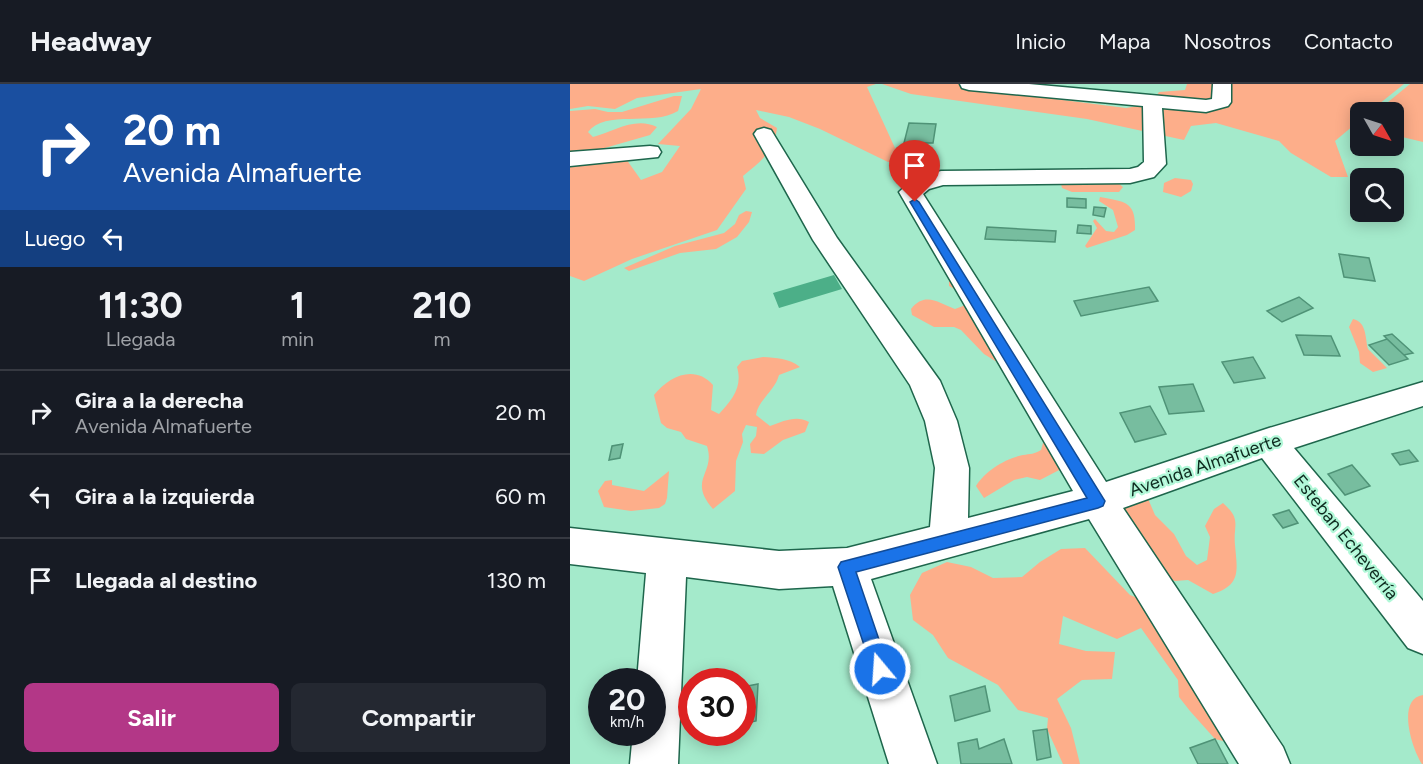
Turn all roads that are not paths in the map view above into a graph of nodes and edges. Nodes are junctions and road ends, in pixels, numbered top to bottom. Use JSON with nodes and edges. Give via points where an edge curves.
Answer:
{"nodes":[{"id":1,"x":969,"y":84,"type":"edge"},
{"id":2,"x":1222,"y":84,"type":"edge"},
{"id":3,"x":1152,"y":100,"type":"junction"},
{"id":4,"x":764,"y":134,"type":"dead end"},
{"id":5,"x":650,"y":153,"type":"dead end"},
{"id":6,"x":570,"y":159,"type":"edge"},
{"id":7,"x":1423,"y":394,"type":"edge"},
{"id":8,"x":1269,"y":442,"type":"junction"},
{"id":9,"x":1098,"y":501,"type":"junction"},
{"id":10,"x":948,"y":542,"type":"junction"},
{"id":11,"x":570,"y":546,"type":"edge"},
{"id":12,"x":667,"y":559,"type":"junction"},
{"id":13,"x":846,"y":567,"type":"junction"},
{"id":14,"x":1423,"y":633,"type":"edge"},
{"id":15,"x":654,"y":764,"type":"edge"},
{"id":16,"x":914,"y":764,"type":"edge"},
{"id":17,"x":1266,"y":764,"type":"edge"}],
"edges":[{"from":1,"to":3,"type":"street"},
{"from":2,"to":3,"type":"street","via":[[1221,102],[1215,105]]},
{"from":3,"to":9,"type":"street","via":[[1155,164],[1146,172],[1130,176],[941,178],[921,184],[911,192]]},
{"from":4,"to":10,"type":"street","via":[[826,240],[924,381],[952,468]]},
{"from":5,"to":6,"type":"street"},
{"from":7,"to":8,"type":"street","name":"Avenida Almafuerte"},
{"from":8,"to":9,"type":"street","name":"Avenida Almafuerte"},
{"from":8,"to":14,"type":"street","name":"Esteban Echeverría"},
{"from":9,"to":10,"type":"street","name":"Avenida Almafuerte"},
{"from":9,"to":17,"type":"street"},
{"from":10,"to":13,"type":"street","name":"Avenida Almafuerte"},
{"from":11,"to":12,"type":"street","name":"Avenida Almafuerte"},
{"from":12,"to":13,"type":"street","name":"Avenida Almafuerte","via":[[779,570]]},
{"from":12,"to":15,"type":"street"},
{"from":13,"to":16,"type":"street"}]}
